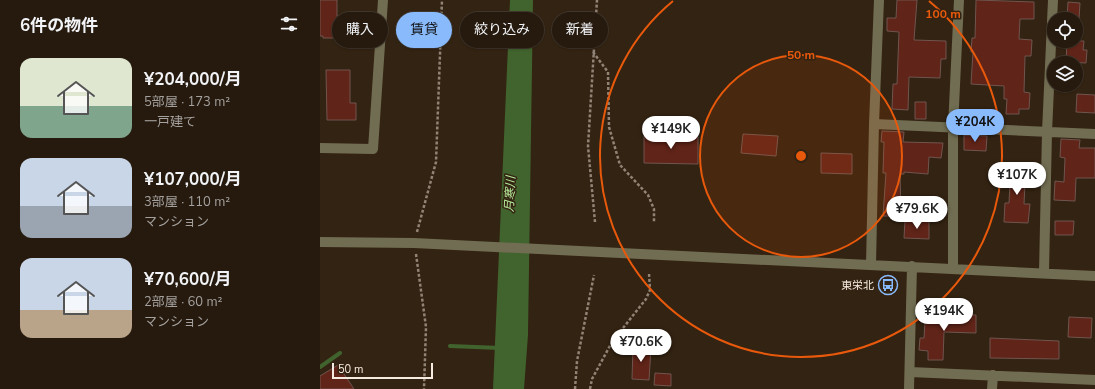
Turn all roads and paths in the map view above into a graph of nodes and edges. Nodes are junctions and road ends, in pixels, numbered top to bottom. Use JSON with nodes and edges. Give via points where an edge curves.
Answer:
{"nodes":[{"id":1,"x":383,"y":0,"type":"edge"},
{"id":2,"x":442,"y":0,"type":"edge"},
{"id":3,"x":597,"y":0,"type":"edge"},
{"id":4,"x":879,"y":0,"type":"edge"},
{"id":5,"x":959,"y":0,"type":"edge"},
{"id":6,"x":1053,"y":0,"type":"edge"},
{"id":7,"x":593,"y":51,"type":"junction"},
{"id":8,"x":874,"y":124,"type":"junction"},
{"id":9,"x":953,"y":128,"type":"junction"},
{"id":10,"x":1047,"y":132,"type":"junction"},
{"id":11,"x":1095,"y":134,"type":"edge"},
{"id":12,"x":320,"y":148,"type":"edge"},
{"id":13,"x":595,"y":222,"type":"dead end"},
{"id":14,"x":654,"y":222,"type":"dead end"},
{"id":15,"x":320,"y":242,"type":"edge"},
{"id":16,"x":414,"y":243,"type":"junction"},
{"id":17,"x":871,"y":265,"type":"junction"},
{"id":18,"x":912,"y":266,"type":"junction"},
{"id":19,"x":953,"y":267,"type":"junction"},
{"id":20,"x":1044,"y":272,"type":"junction"},
{"id":21,"x":649,"y":274,"type":"dead end"},
{"id":22,"x":594,"y":275,"type":"dead end"},
{"id":23,"x":1095,"y":276,"type":"edge"},
{"id":24,"x":910,"y":372,"type":"junction"},
{"id":25,"x":993,"y":375,"type":"junction"},
{"id":26,"x":1059,"y":378,"type":"junction"},
{"id":27,"x":1095,"y":380,"type":"edge"},
{"id":28,"x":424,"y":389,"type":"edge"},
{"id":29,"x":575,"y":389,"type":"edge"},
{"id":30,"x":590,"y":389,"type":"edge"},
{"id":31,"x":909,"y":389,"type":"edge"},
{"id":32,"x":992,"y":389,"type":"edge"},
{"id":33,"x":1059,"y":389,"type":"edge"}],
"edges":[{"from":1,"to":12,"type":"street","via":[[373,149]]},
{"from":2,"to":16,"type":"path","via":[[436,162]]},
{"from":3,"to":7,"type":"path"},
{"from":4,"to":8,"type":"street"},
{"from":5,"to":9,"type":"street"},
{"from":6,"to":10,"type":"street"},
{"from":7,"to":13,"type":"path","via":[[588,146]]},
{"from":7,"to":14,"type":"path","via":[[608,72],[609,127],[620,165],[648,195],[654,209]]},
{"from":8,"to":9,"type":"street"},
{"from":8,"to":17,"type":"street"},
{"from":9,"to":10,"type":"street"},
{"from":9,"to":19,"type":"street"},
{"from":10,"to":11,"type":"street"},
{"from":10,"to":20,"type":"street"},
{"from":15,"to":16,"type":"street"},
{"from":16,"to":17,"type":"street"},
{"from":16,"to":28,"type":"path","via":[[426,327]]},
{"from":17,"to":18,"type":"street"},
{"from":18,"to":19,"type":"street"},
{"from":18,"to":24,"type":"street"},
{"from":19,"to":20,"type":"street"},
{"from":20,"to":23,"type":"street"},
{"from":21,"to":30,"type":"path","via":[[650,290],[646,299],[612,342],[592,379]]},
{"from":22,"to":29,"type":"path","via":[[577,361]]},
{"from":24,"to":25,"type":"street"},
{"from":24,"to":31,"type":"street"},
{"from":25,"to":26,"type":"street"},
{"from":25,"to":32,"type":"street"},
{"from":26,"to":27,"type":"street"},
{"from":26,"to":33,"type":"street"}]}
